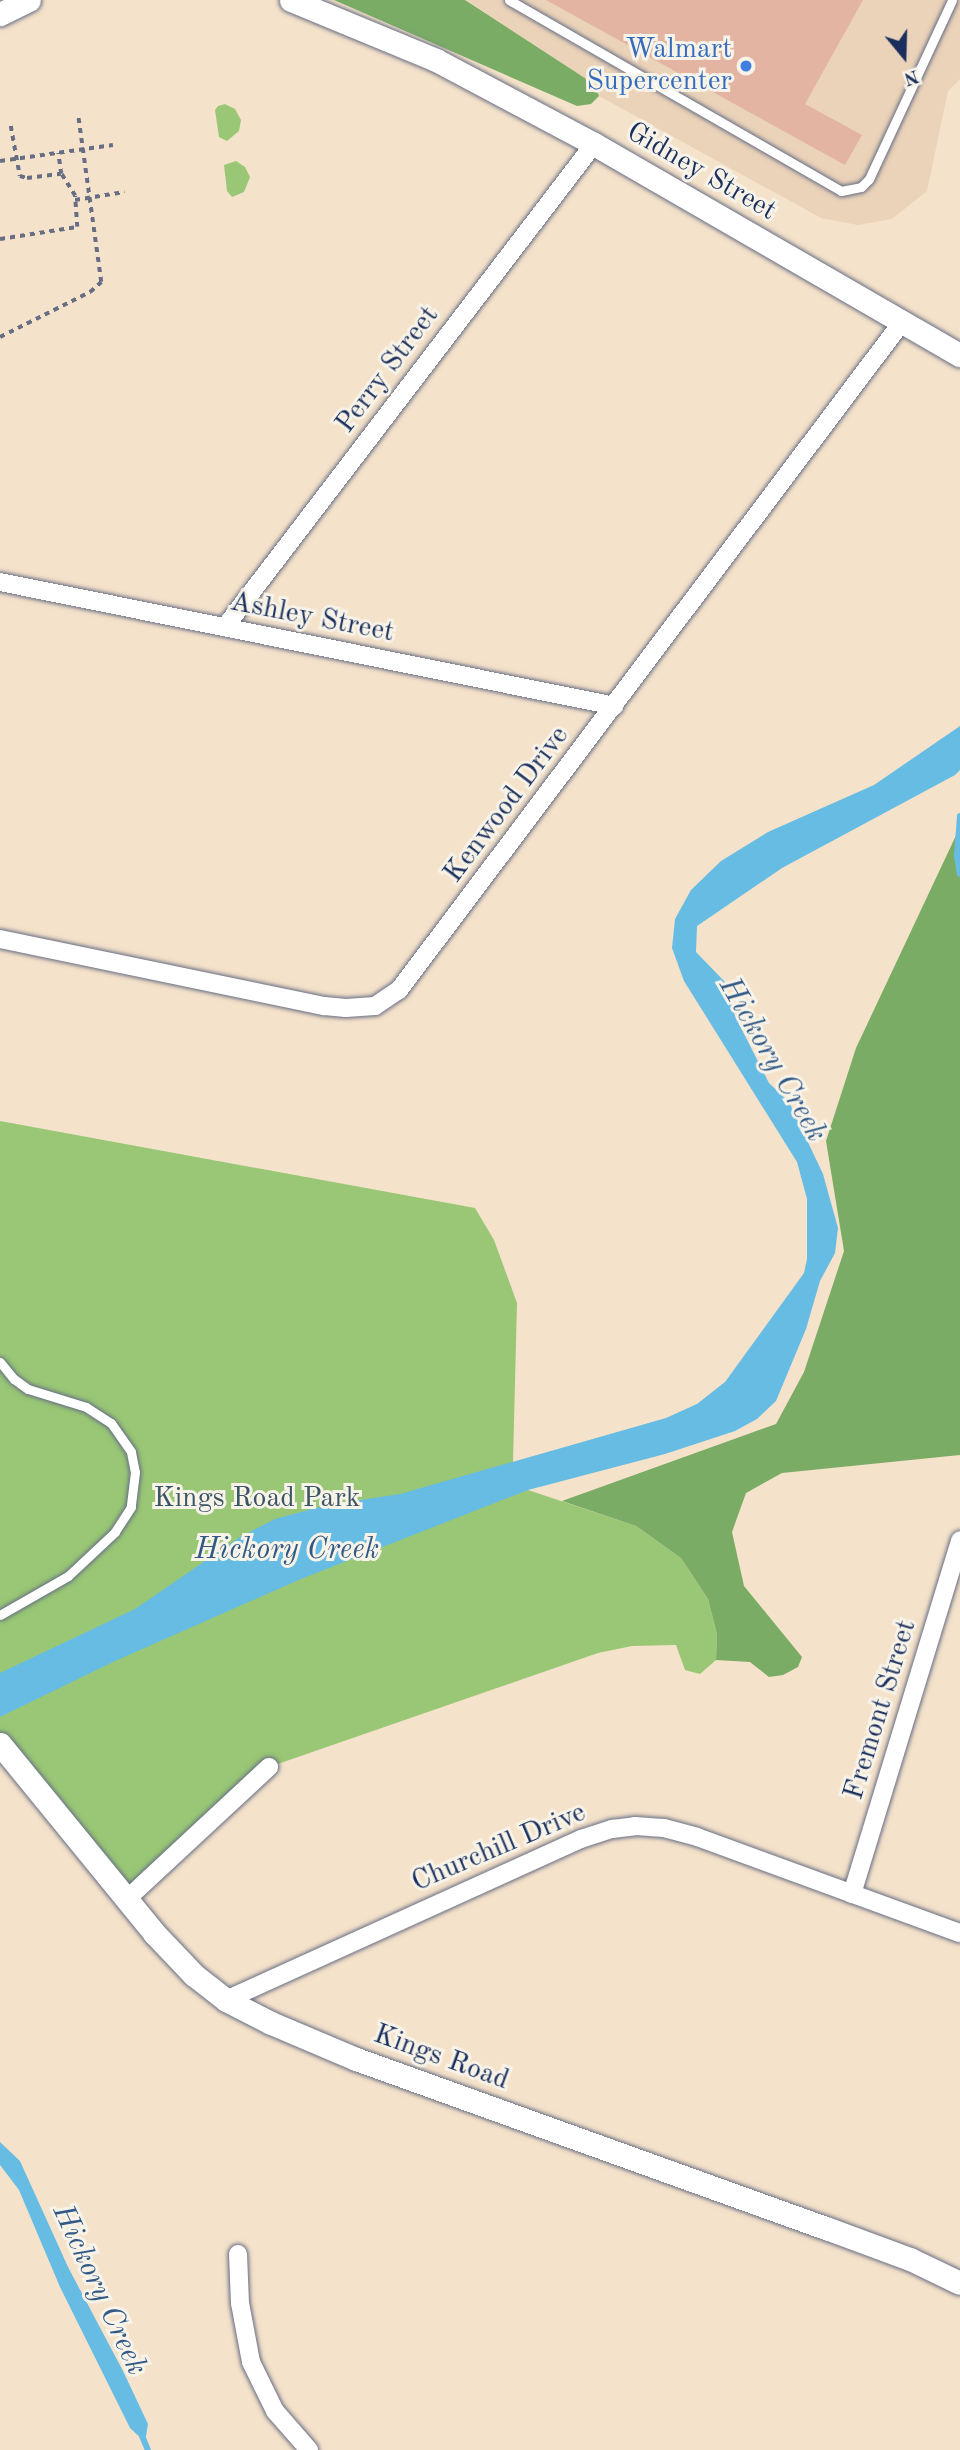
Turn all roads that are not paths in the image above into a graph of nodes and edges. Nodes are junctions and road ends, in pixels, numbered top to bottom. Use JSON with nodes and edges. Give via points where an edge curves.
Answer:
{"nodes":[{"id":1,"x":29,"y":0,"type":"edge"},
{"id":2,"x":290,"y":0,"type":"edge"},
{"id":3,"x":509,"y":0,"type":"edge"},
{"id":4,"x":952,"y":0,"type":"edge"},
{"id":5,"x":0,"y":14,"type":"edge"},
{"id":6,"x":594,"y":144,"type":"junction"},
{"id":7,"x":902,"y":322,"type":"junction"},
{"id":8,"x":960,"y":355,"type":"edge"},
{"id":9,"x":0,"y":582,"type":"edge"},
{"id":10,"x":225,"y":627,"type":"junction"},
{"id":11,"x":615,"y":706,"type":"junction"},
{"id":12,"x":0,"y":939,"type":"edge"},
{"id":13,"x":0,"y":1362,"type":"edge"},
{"id":14,"x":960,"y":1540,"type":"edge"},
{"id":15,"x":0,"y":1615,"type":"edge"},
{"id":16,"x":0,"y":1744,"type":"edge"},
{"id":17,"x":269,"y":1767,"type":"dead end"},
{"id":18,"x":852,"y":1894,"type":"junction"},
{"id":19,"x":127,"y":1899,"type":"junction"},
{"id":20,"x":960,"y":1933,"type":"edge"},
{"id":21,"x":226,"y":2000,"type":"junction"},
{"id":22,"x":238,"y":2254,"type":"dead end"},
{"id":23,"x":960,"y":2283,"type":"edge"},
{"id":24,"x":309,"y":2450,"type":"edge"}],
"edges":[{"from":1,"to":5,"type":"street"},
{"from":2,"to":6,"type":"street","name":"Gidney Street","via":[[436,60]]},
{"from":3,"to":4,"type":"lane","via":[[841,191],[861,187],[869,179]]},
{"from":6,"to":7,"type":"street","name":"Gidney Street"},
{"from":6,"to":10,"type":"street","name":"Perry Street"},
{"from":7,"to":8,"type":"street","name":"Gidney Street"},
{"from":7,"to":11,"type":"street","name":"Kenwood Drive"},
{"from":9,"to":10,"type":"street","name":"Ashley Street"},
{"from":10,"to":11,"type":"street","name":"Ashley Street"},
{"from":11,"to":12,"type":"street","name":"Kenwood Drive","via":[[409,979],[375,1006],[324,1006]]},
{"from":13,"to":15,"type":"lane","via":[[28,1390],[86,1407],[111,1423],[131,1452],[135,1472],[131,1507],[115,1532],[68,1576]]},
{"from":14,"to":18,"type":"street","name":"Fremont Street"},
{"from":16,"to":19,"type":"street","name":"Kings Road"},
{"from":17,"to":19,"type":"street"},
{"from":18,"to":20,"type":"street","name":"Churchill Drive"},
{"from":18,"to":21,"type":"street","name":"Churchill Drive","via":[[698,1837],[664,1828],[612,1829],[484,1881]]},
{"from":19,"to":21,"type":"street","name":"Kings Road","via":[[194,1975]]},
{"from":21,"to":23,"type":"street","name":"Kings Road","via":[[356,2059],[838,2232]]},
{"from":22,"to":24,"type":"street","via":[[240,2303],[251,2362],[275,2412]]}]}
